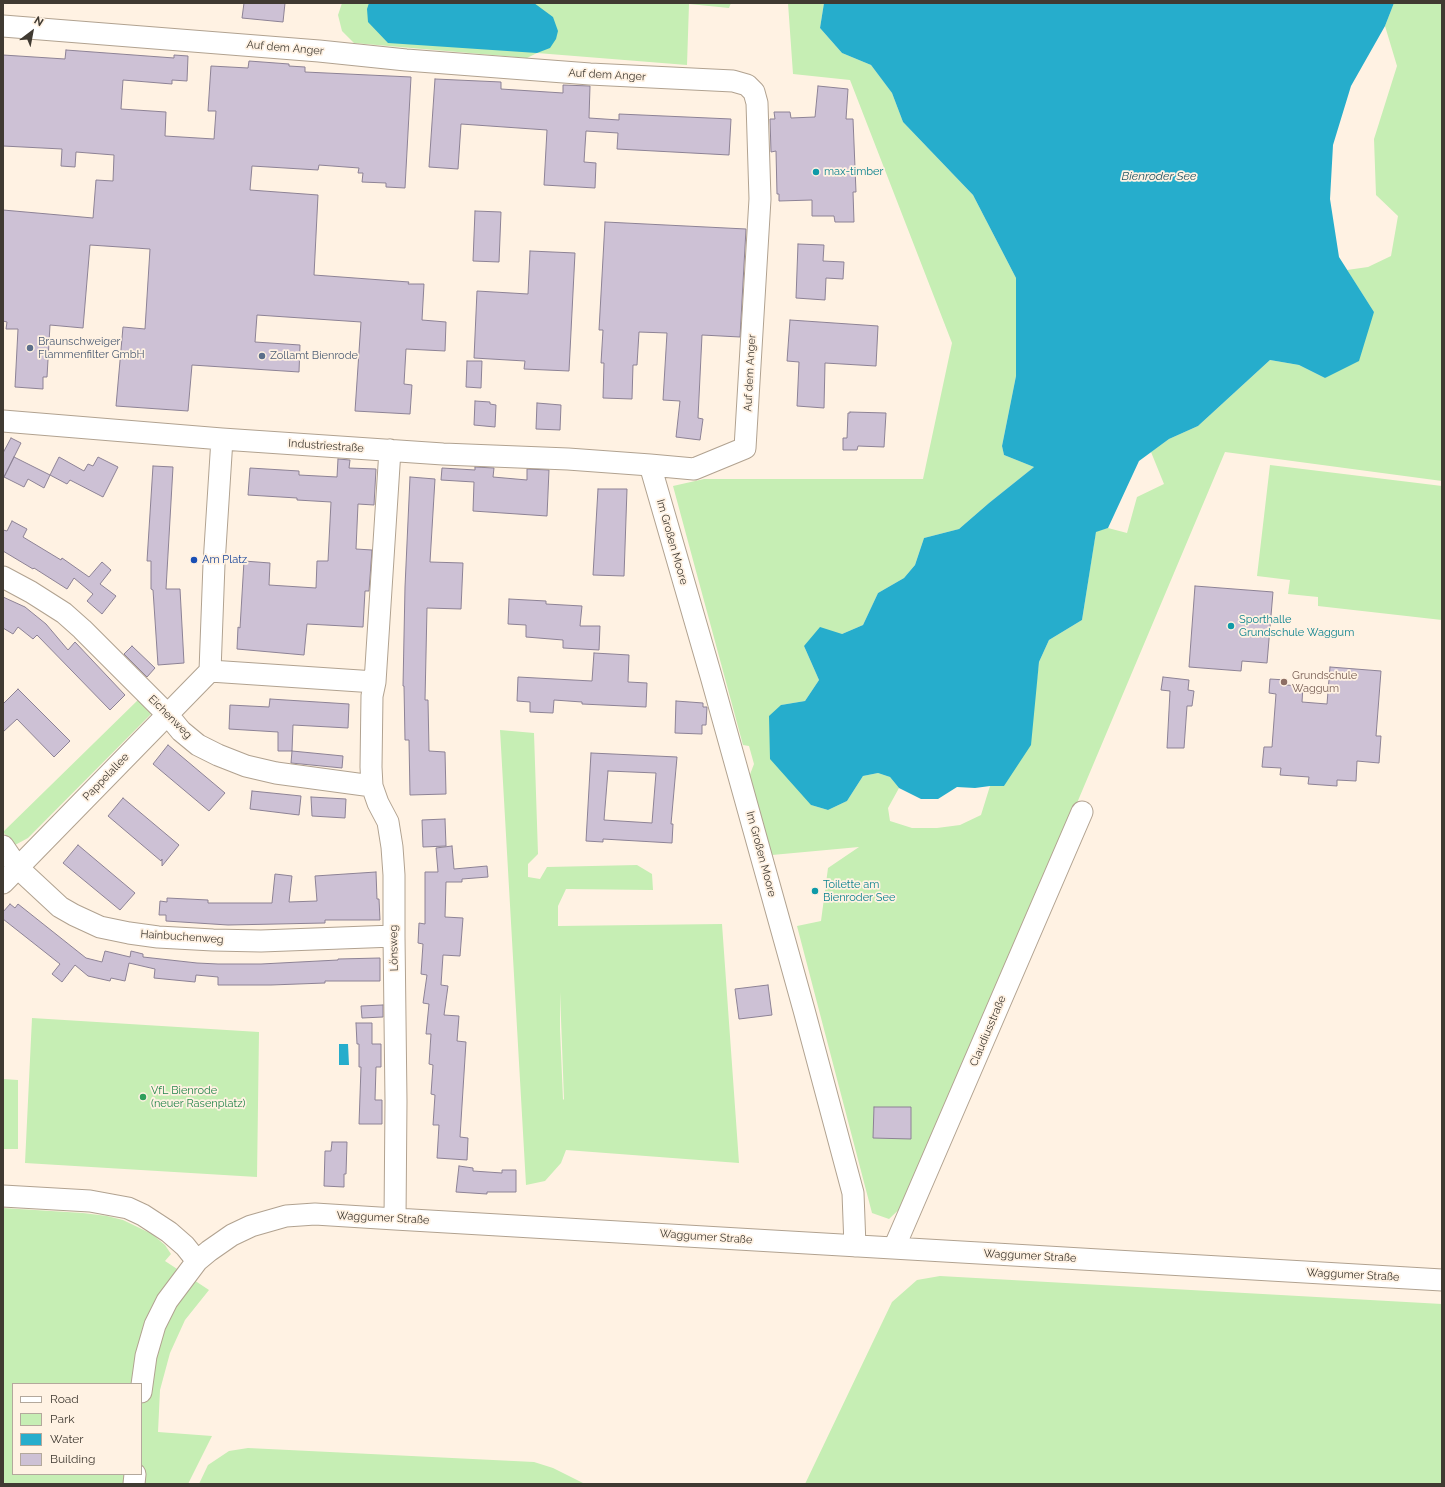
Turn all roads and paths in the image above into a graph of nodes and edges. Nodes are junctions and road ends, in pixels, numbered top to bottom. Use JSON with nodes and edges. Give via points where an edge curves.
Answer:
{"nodes":[{"id":1,"x":3,"y":26,"type":"edge"},
{"id":2,"x":3,"y":421,"type":"edge"},
{"id":3,"x":222,"y":439,"type":"junction"},
{"id":4,"x":390,"y":450,"type":"junction"},
{"id":5,"x":650,"y":465,"type":"junction"},
{"id":6,"x":3,"y":577,"type":"edge"},
{"id":7,"x":210,"y":671,"type":"junction"},
{"id":8,"x":375,"y":682,"type":"junction"},
{"id":9,"x":167,"y":714,"type":"junction"},
{"id":10,"x":372,"y":786,"type":"junction"},
{"id":11,"x":1082,"y":812,"type":"dead end"},
{"id":12,"x":3,"y":846,"type":"edge"},
{"id":13,"x":18,"y":868,"type":"junction"},
{"id":14,"x":3,"y":883,"type":"edge"},
{"id":15,"x":394,"y":936,"type":"junction"},
{"id":16,"x":3,"y":1196,"type":"edge"},
{"id":17,"x":396,"y":1219,"type":"junction"},
{"id":18,"x":855,"y":1246,"type":"junction"},
{"id":19,"x":894,"y":1248,"type":"junction"},
{"id":20,"x":197,"y":1262,"type":"junction"},
{"id":21,"x":1442,"y":1280,"type":"edge"},
{"id":22,"x":142,"y":1385,"type":"edge"}],
"edges":[{"from":1,"to":5,"type":"street","name":"Auf dem Anger","via":[[406,60],[747,85],[754,92],[757,104],[760,199],[745,448],[694,470]]},
{"from":2,"to":3,"type":"street","name":"Industriestraße"},
{"from":3,"to":4,"type":"street","name":"Industriestraße"},
{"from":3,"to":7,"type":"street"},
{"from":4,"to":5,"type":"street","name":"Industriestraße"},
{"from":4,"to":8,"type":"street"},
{"from":5,"to":18,"type":"street","name":"Im Großen Moore","via":[[716,691],[804,1010],[852,1194]]},
{"from":6,"to":9,"type":"street","name":"Eichenweg","via":[[64,613]]},
{"from":7,"to":8,"type":"street"},
{"from":7,"to":9,"type":"street","name":"Pappelallee"},
{"from":8,"to":10,"type":"street","name":"Lönsweg","via":[[372,696]]},
{"from":9,"to":10,"type":"street","name":"Eichenweg","via":[[198,745],[246,766],[276,773]]},
{"from":9,"to":13,"type":"street","name":"Pappelallee"},
{"from":10,"to":15,"type":"street","name":"Lönsweg","via":[[388,822],[392,847]]},
{"from":11,"to":19,"type":"street","name":"Claudiusstraße"},
{"from":12,"to":13,"type":"street","name":"Hainbuchenweg"},
{"from":13,"to":14,"type":"street","name":"Pappelallee"},
{"from":13,"to":15,"type":"street","name":"Hainbuchenweg","via":[[60,907],[100,927],[129,933],[260,941]]},
{"from":15,"to":17,"type":"street","name":"Lönsweg"},
{"from":16,"to":20,"type":"street","via":[[90,1201],[128,1208],[169,1232],[185,1246]]},
{"from":17,"to":18,"type":"street","name":"Waggumer Straße"},
{"from":17,"to":20,"type":"street","name":"Waggumer Straße","via":[[316,1214],[286,1216],[240,1231]]},
{"from":18,"to":19,"type":"street","name":"Waggumer Straße"},
{"from":19,"to":21,"type":"street","name":"Waggumer Straße"},
{"from":20,"to":22,"type":"street","name":"Waggumer Straße","via":[[176,1287],[155,1325],[146,1356]]}]}
